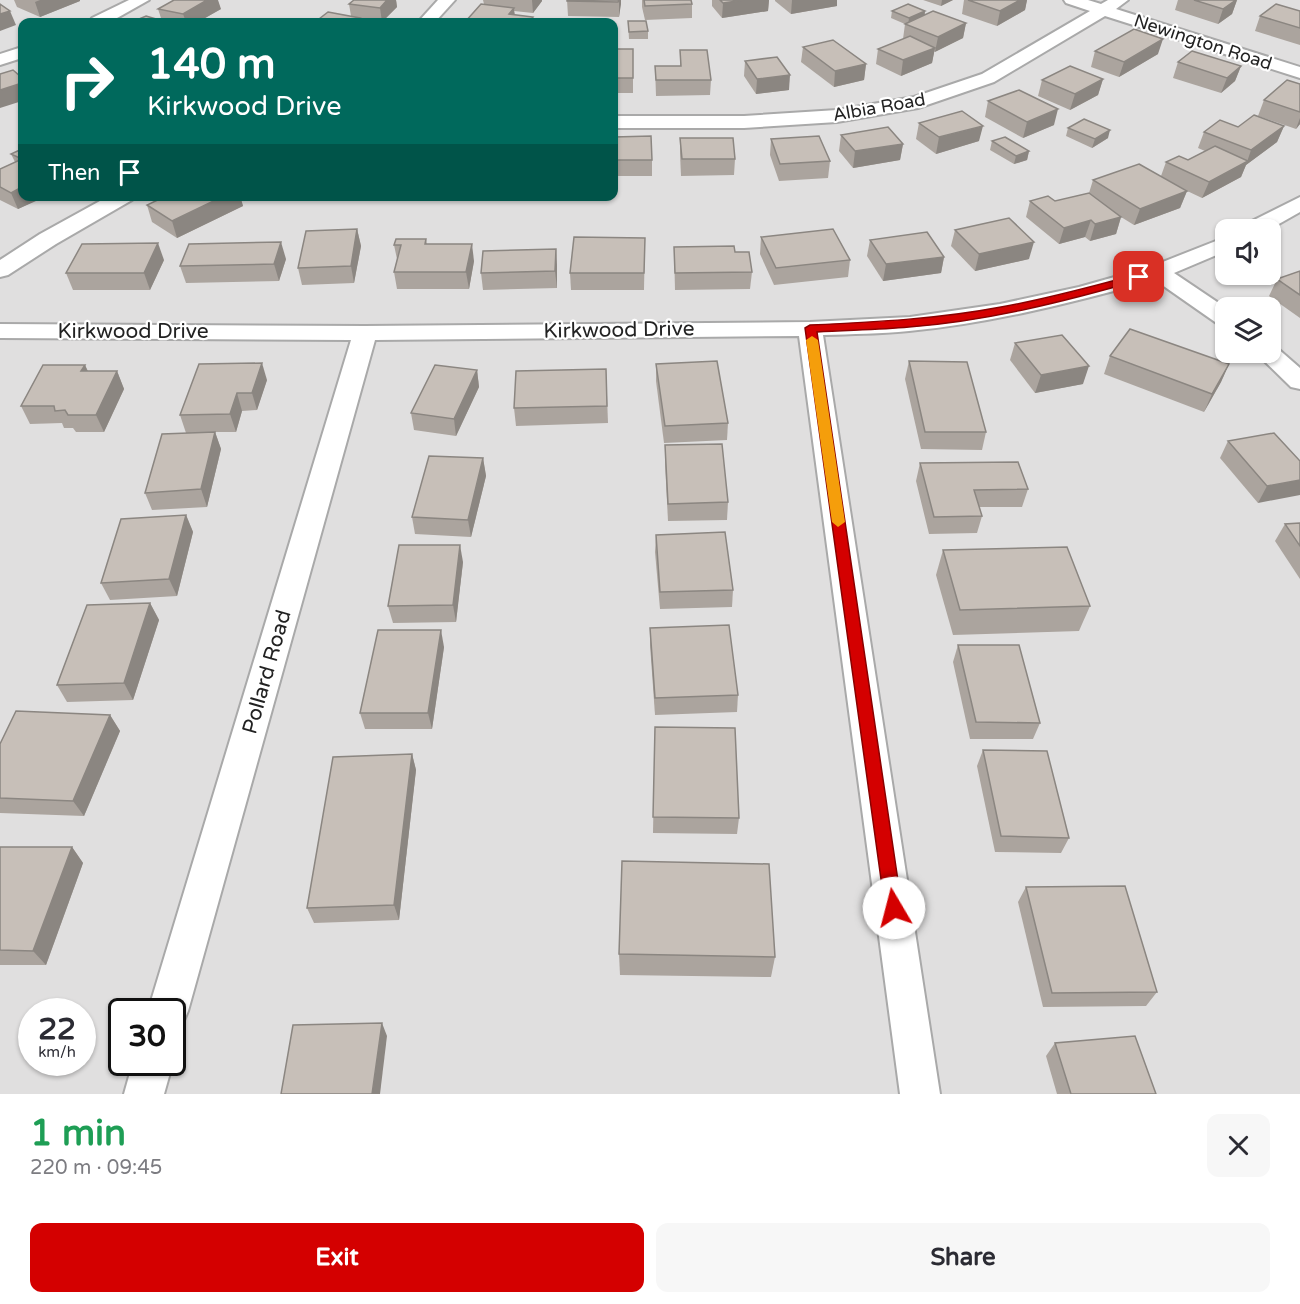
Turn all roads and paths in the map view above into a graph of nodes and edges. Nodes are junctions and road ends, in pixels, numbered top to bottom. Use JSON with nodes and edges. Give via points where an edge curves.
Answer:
{"nodes":[{"id":1,"x":141,"y":0,"type":"edge"},
{"id":2,"x":447,"y":0,"type":"edge"},
{"id":3,"x":1072,"y":0,"type":"edge"},
{"id":4,"x":1120,"y":0,"type":"edge"},
{"id":5,"x":1103,"y":10,"type":"junction"},
{"id":6,"x":106,"y":18,"type":"edge"},
{"id":7,"x":430,"y":18,"type":"edge"},
{"id":8,"x":18,"y":53,"type":"edge"},
{"id":9,"x":0,"y":60,"type":"edge"},
{"id":10,"x":1300,"y":74,"type":"edge"},
{"id":11,"x":618,"y":122,"type":"edge"},
{"id":12,"x":116,"y":201,"type":"edge"},
{"id":13,"x":1300,"y":203,"type":"edge"},
{"id":14,"x":1272,"y":219,"type":"edge"},
{"id":15,"x":1215,"y":248,"type":"edge"},
{"id":16,"x":0,"y":270,"type":"edge"},
{"id":17,"x":1158,"y":272,"type":"junction"},
{"id":18,"x":1215,"y":311,"type":"edge"},
{"id":19,"x":810,"y":328,"type":"junction"},
{"id":20,"x":0,"y":331,"type":"edge"},
{"id":21,"x":365,"y":333,"type":"junction"},
{"id":22,"x":1280,"y":363,"type":"edge"},
{"id":23,"x":1300,"y":381,"type":"edge"},
{"id":24,"x":172,"y":998,"type":"edge"},
{"id":25,"x":149,"y":1076,"type":"edge"},
{"id":26,"x":144,"y":1094,"type":"edge"},
{"id":27,"x":920,"y":1094,"type":"edge"}],
"edges":[{"from":1,"to":6,"type":"street"},
{"from":2,"to":7,"type":"street"},
{"from":3,"to":5,"type":"street","name":"Newington Road"},
{"from":4,"to":5,"type":"street","name":"Albia Road"},
{"from":5,"to":10,"type":"street","name":"Newington Road"},
{"from":5,"to":11,"type":"street","name":"Albia Road","via":[[988,78],[918,102],[814,118]]},
{"from":8,"to":9,"type":"street"},
{"from":12,"to":16,"type":"street"},
{"from":13,"to":14,"type":"street"},
{"from":15,"to":17,"type":"street","name":"Kirkwood Drive"},
{"from":17,"to":18,"type":"street"},
{"from":17,"to":19,"type":"street","name":"Kirkwood Drive","via":[[1000,311],[910,324]]},
{"from":19,"to":21,"type":"street","name":"Kirkwood Drive"},
{"from":19,"to":27,"type":"street"},
{"from":20,"to":21,"type":"street","name":"Kirkwood Drive"},
{"from":21,"to":24,"type":"street","name":"Pollard Road"},
{"from":22,"to":23,"type":"street"},
{"from":25,"to":26,"type":"street"}]}
